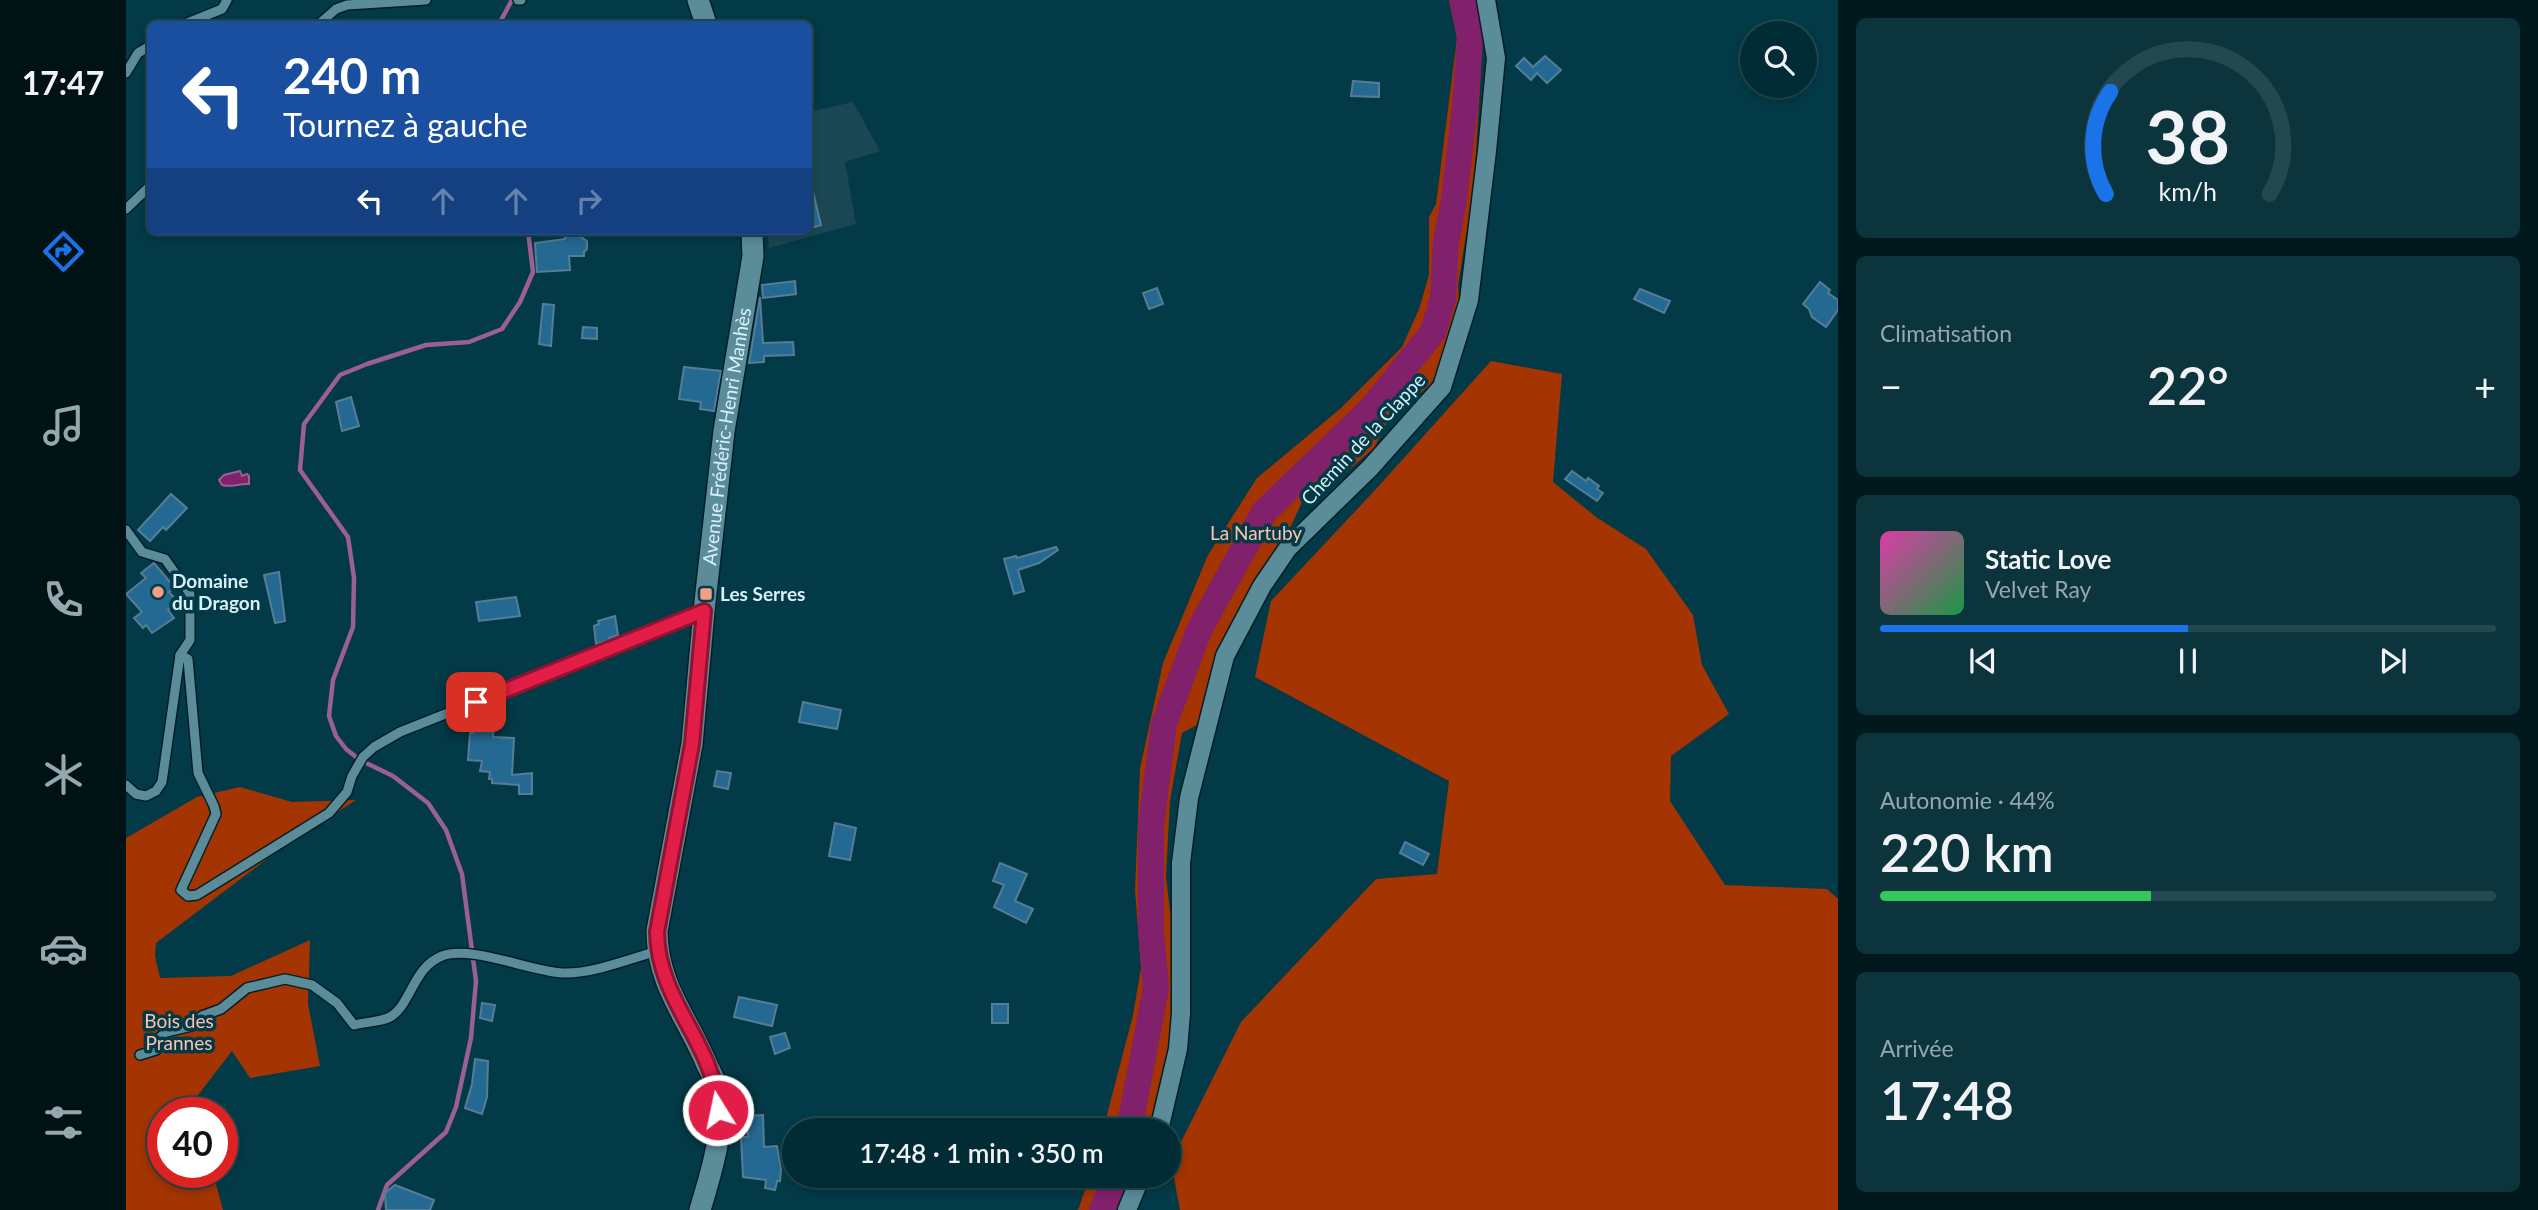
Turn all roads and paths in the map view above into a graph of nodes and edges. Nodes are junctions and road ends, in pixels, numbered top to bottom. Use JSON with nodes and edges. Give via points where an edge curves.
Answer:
{"nodes":[{"id":1,"x":227,"y":0,"type":"edge"},
{"id":2,"x":426,"y":0,"type":"edge"},
{"id":3,"x":698,"y":0,"type":"edge"},
{"id":4,"x":1486,"y":0,"type":"edge"},
{"id":5,"x":192,"y":21,"type":"edge"},
{"id":6,"x":322,"y":21,"type":"edge"},
{"id":7,"x":705,"y":21,"type":"edge"},
{"id":8,"x":147,"y":48,"type":"edge"},
{"id":9,"x":126,"y":73,"type":"edge"},
{"id":10,"x":147,"y":189,"type":"edge"},
{"id":11,"x":126,"y":209,"type":"edge"},
{"id":12,"x":752,"y":235,"type":"edge"},
{"id":13,"x":126,"y":530,"type":"edge"},
{"id":14,"x":704,"y":611,"type":"junction"},
{"id":15,"x":180,"y":655,"type":"junction"},
{"id":16,"x":126,"y":785,"type":"edge"},
{"id":17,"x":657,"y":951,"type":"junction"},
{"id":18,"x":140,"y":1055,"type":"dead end"},
{"id":19,"x":1162,"y":1118,"type":"edge"},
{"id":20,"x":1136,"y":1188,"type":"edge"},
{"id":21,"x":700,"y":1210,"type":"edge"},
{"id":22,"x":1127,"y":1210,"type":"edge"}],
"edges":[{"from":1,"to":5,"type":"lane","via":[[222,9]]},
{"from":2,"to":6,"type":"lane","via":[[346,5]]},
{"from":3,"to":7,"type":"street"},
{"from":4,"to":19,"type":"street","name":"Chemin de la Clappe","via":[[1496,58],[1487,151],[1469,300],[1442,387],[1370,468],[1288,548],[1224,656],[1189,798],[1181,863],[1178,1049]]},
{"from":8,"to":9,"type":"lane"},
{"from":10,"to":11,"type":"lane"},
{"from":12,"to":14,"type":"street","name":"Avenue Frédéric-Henri Manhès","via":[[753,256],[724,431]]},
{"from":13,"to":15,"type":"lane","via":[[142,552],[165,559],[190,594],[190,640]]},
{"from":14,"to":15,"type":"lane","via":[[374,747],[329,813],[197,895],[188,896],[181,890],[215,814],[198,773],[187,659]]},
{"from":14,"to":17,"type":"street","name":"Avenue Frédéric-Henri Manhès","via":[[692,744]]},
{"from":15,"to":16,"type":"lane","via":[[162,782],[146,796]]},
{"from":17,"to":18,"type":"lane","via":[[567,973],[473,953],[443,955],[418,977],[391,1017],[354,1024],[337,1003],[312,985],[285,979],[247,988],[192,1026],[166,1032],[156,1041],[156,1050]]},
{"from":17,"to":21,"type":"street","name":"Avenue Frédéric-Henri Manhès","via":[[663,977],[717,1089],[719,1131]]},
{"from":20,"to":22,"type":"street"}]}
